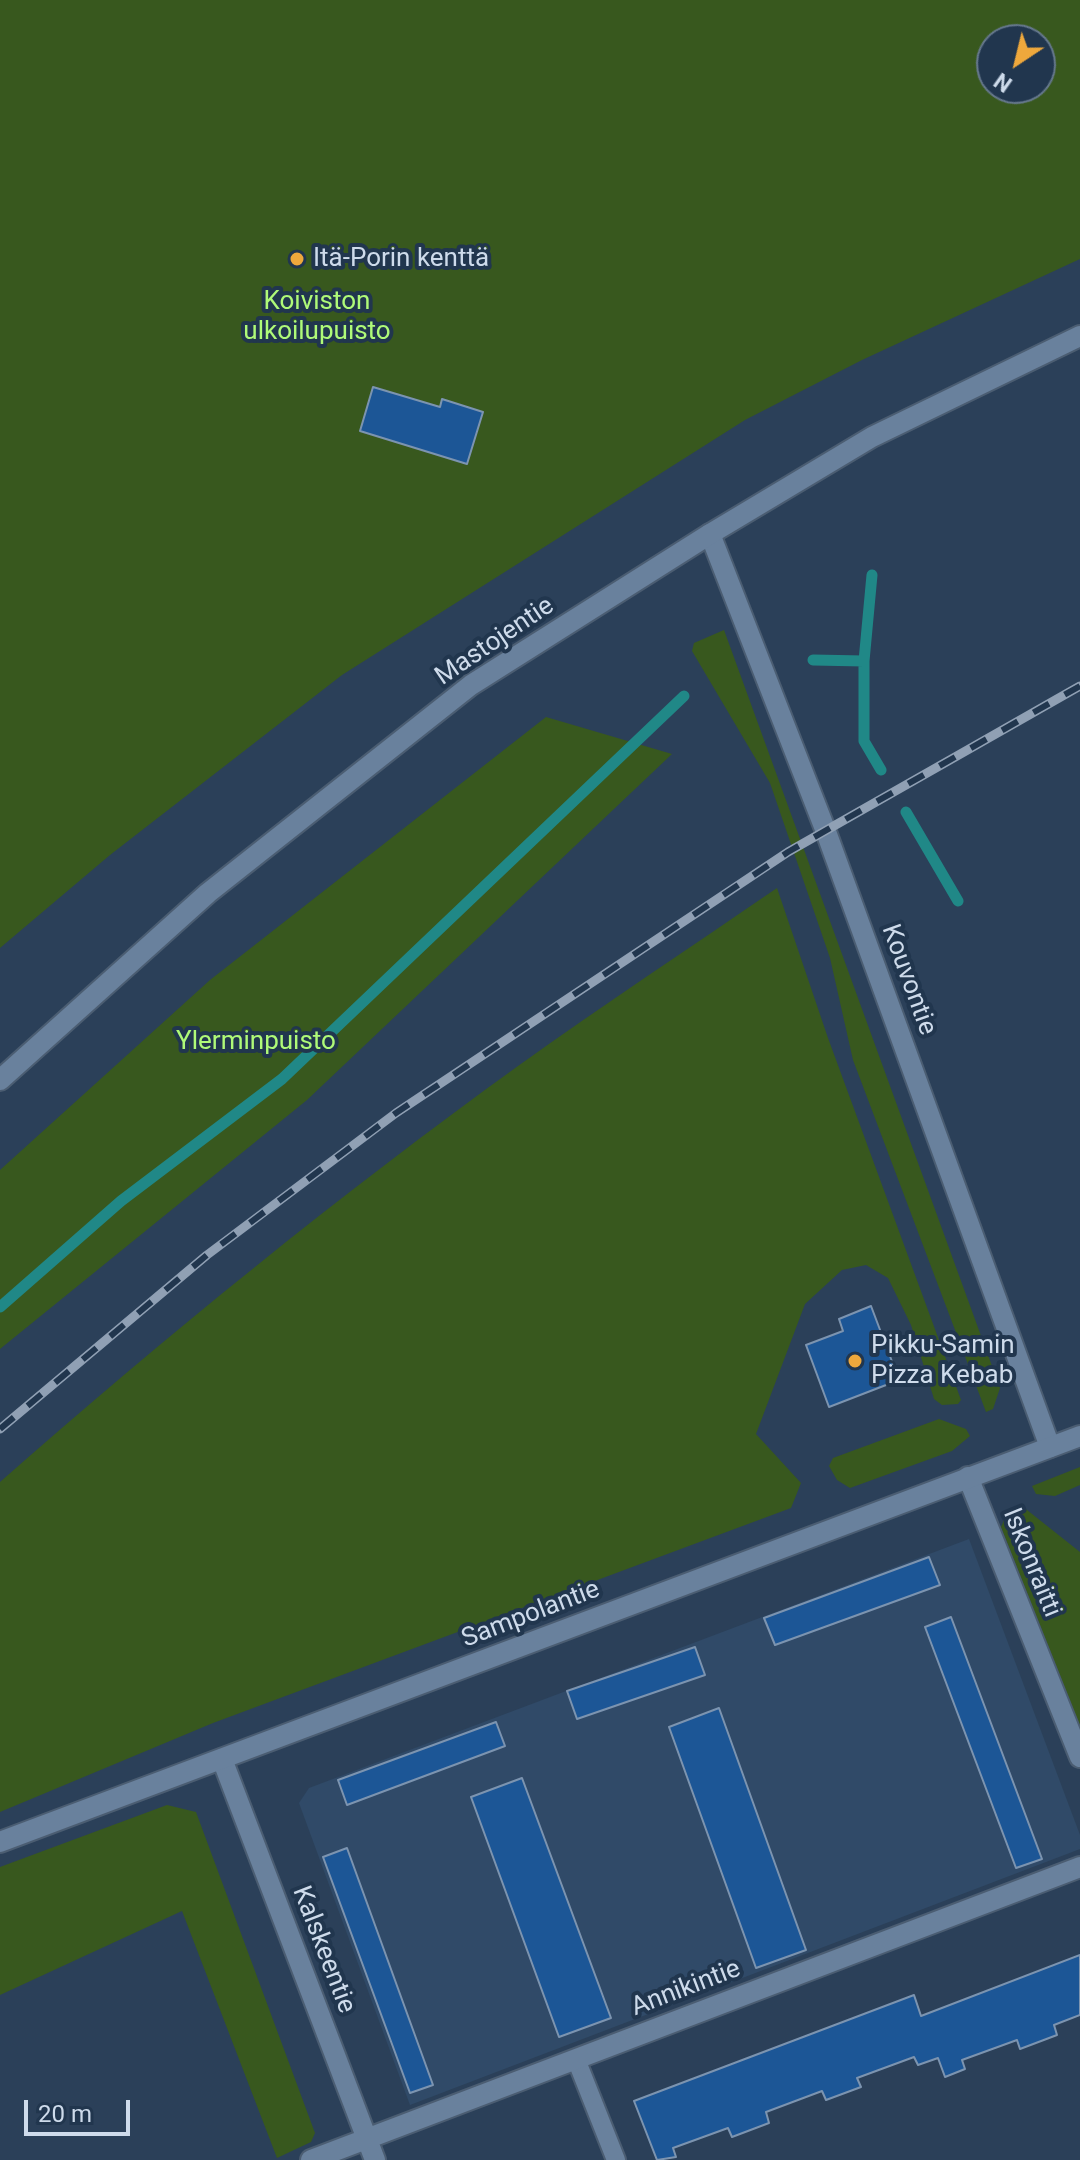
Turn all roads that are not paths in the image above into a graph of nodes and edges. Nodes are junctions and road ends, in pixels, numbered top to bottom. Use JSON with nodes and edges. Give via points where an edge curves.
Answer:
{"nodes":[{"id":1,"x":1080,"y":336,"type":"edge"},
{"id":2,"x":710,"y":534,"type":"junction"},
{"id":3,"x":0,"y":1080,"type":"edge"},
{"id":4,"x":1080,"y":1436,"type":"edge"},
{"id":5,"x":1050,"y":1447,"type":"junction"},
{"id":6,"x":968,"y":1477,"type":"junction"},
{"id":7,"x":1080,"y":1757,"type":"edge"},
{"id":8,"x":222,"y":1759,"type":"junction"},
{"id":9,"x":0,"y":1842,"type":"edge"},
{"id":10,"x":1080,"y":1867,"type":"edge"},
{"id":11,"x":576,"y":2059,"type":"junction"},
{"id":12,"x":367,"y":2139,"type":"junction"},
{"id":13,"x":311,"y":2160,"type":"edge"},
{"id":14,"x":375,"y":2160,"type":"edge"},
{"id":15,"x":616,"y":2160,"type":"edge"}],
"edges":[{"from":1,"to":2,"type":"street","name":"Mastojentie","via":[[872,437]]},
{"from":2,"to":3,"type":"street","name":"Mastojentie","via":[[471,685],[208,893]]},
{"from":2,"to":5,"type":"street","name":"Kouvontie","via":[[825,829]]},
{"from":4,"to":5,"type":"street","name":"Sampolantie"},
{"from":5,"to":6,"type":"street","name":"Sampolantie"},
{"from":6,"to":7,"type":"street","name":"Iskonraitti"},
{"from":6,"to":8,"type":"street","name":"Sampolantie"},
{"from":8,"to":9,"type":"street","name":"Sampolantie"},
{"from":8,"to":12,"type":"street","name":"Kalskeentie"},
{"from":10,"to":11,"type":"street","name":"Annikintie"},
{"from":11,"to":12,"type":"street","name":"Annikintie"},
{"from":11,"to":15,"type":"lane"},
{"from":12,"to":13,"type":"street","name":"Annikintie"},
{"from":12,"to":14,"type":"street","name":"Kalskeentie"}]}
